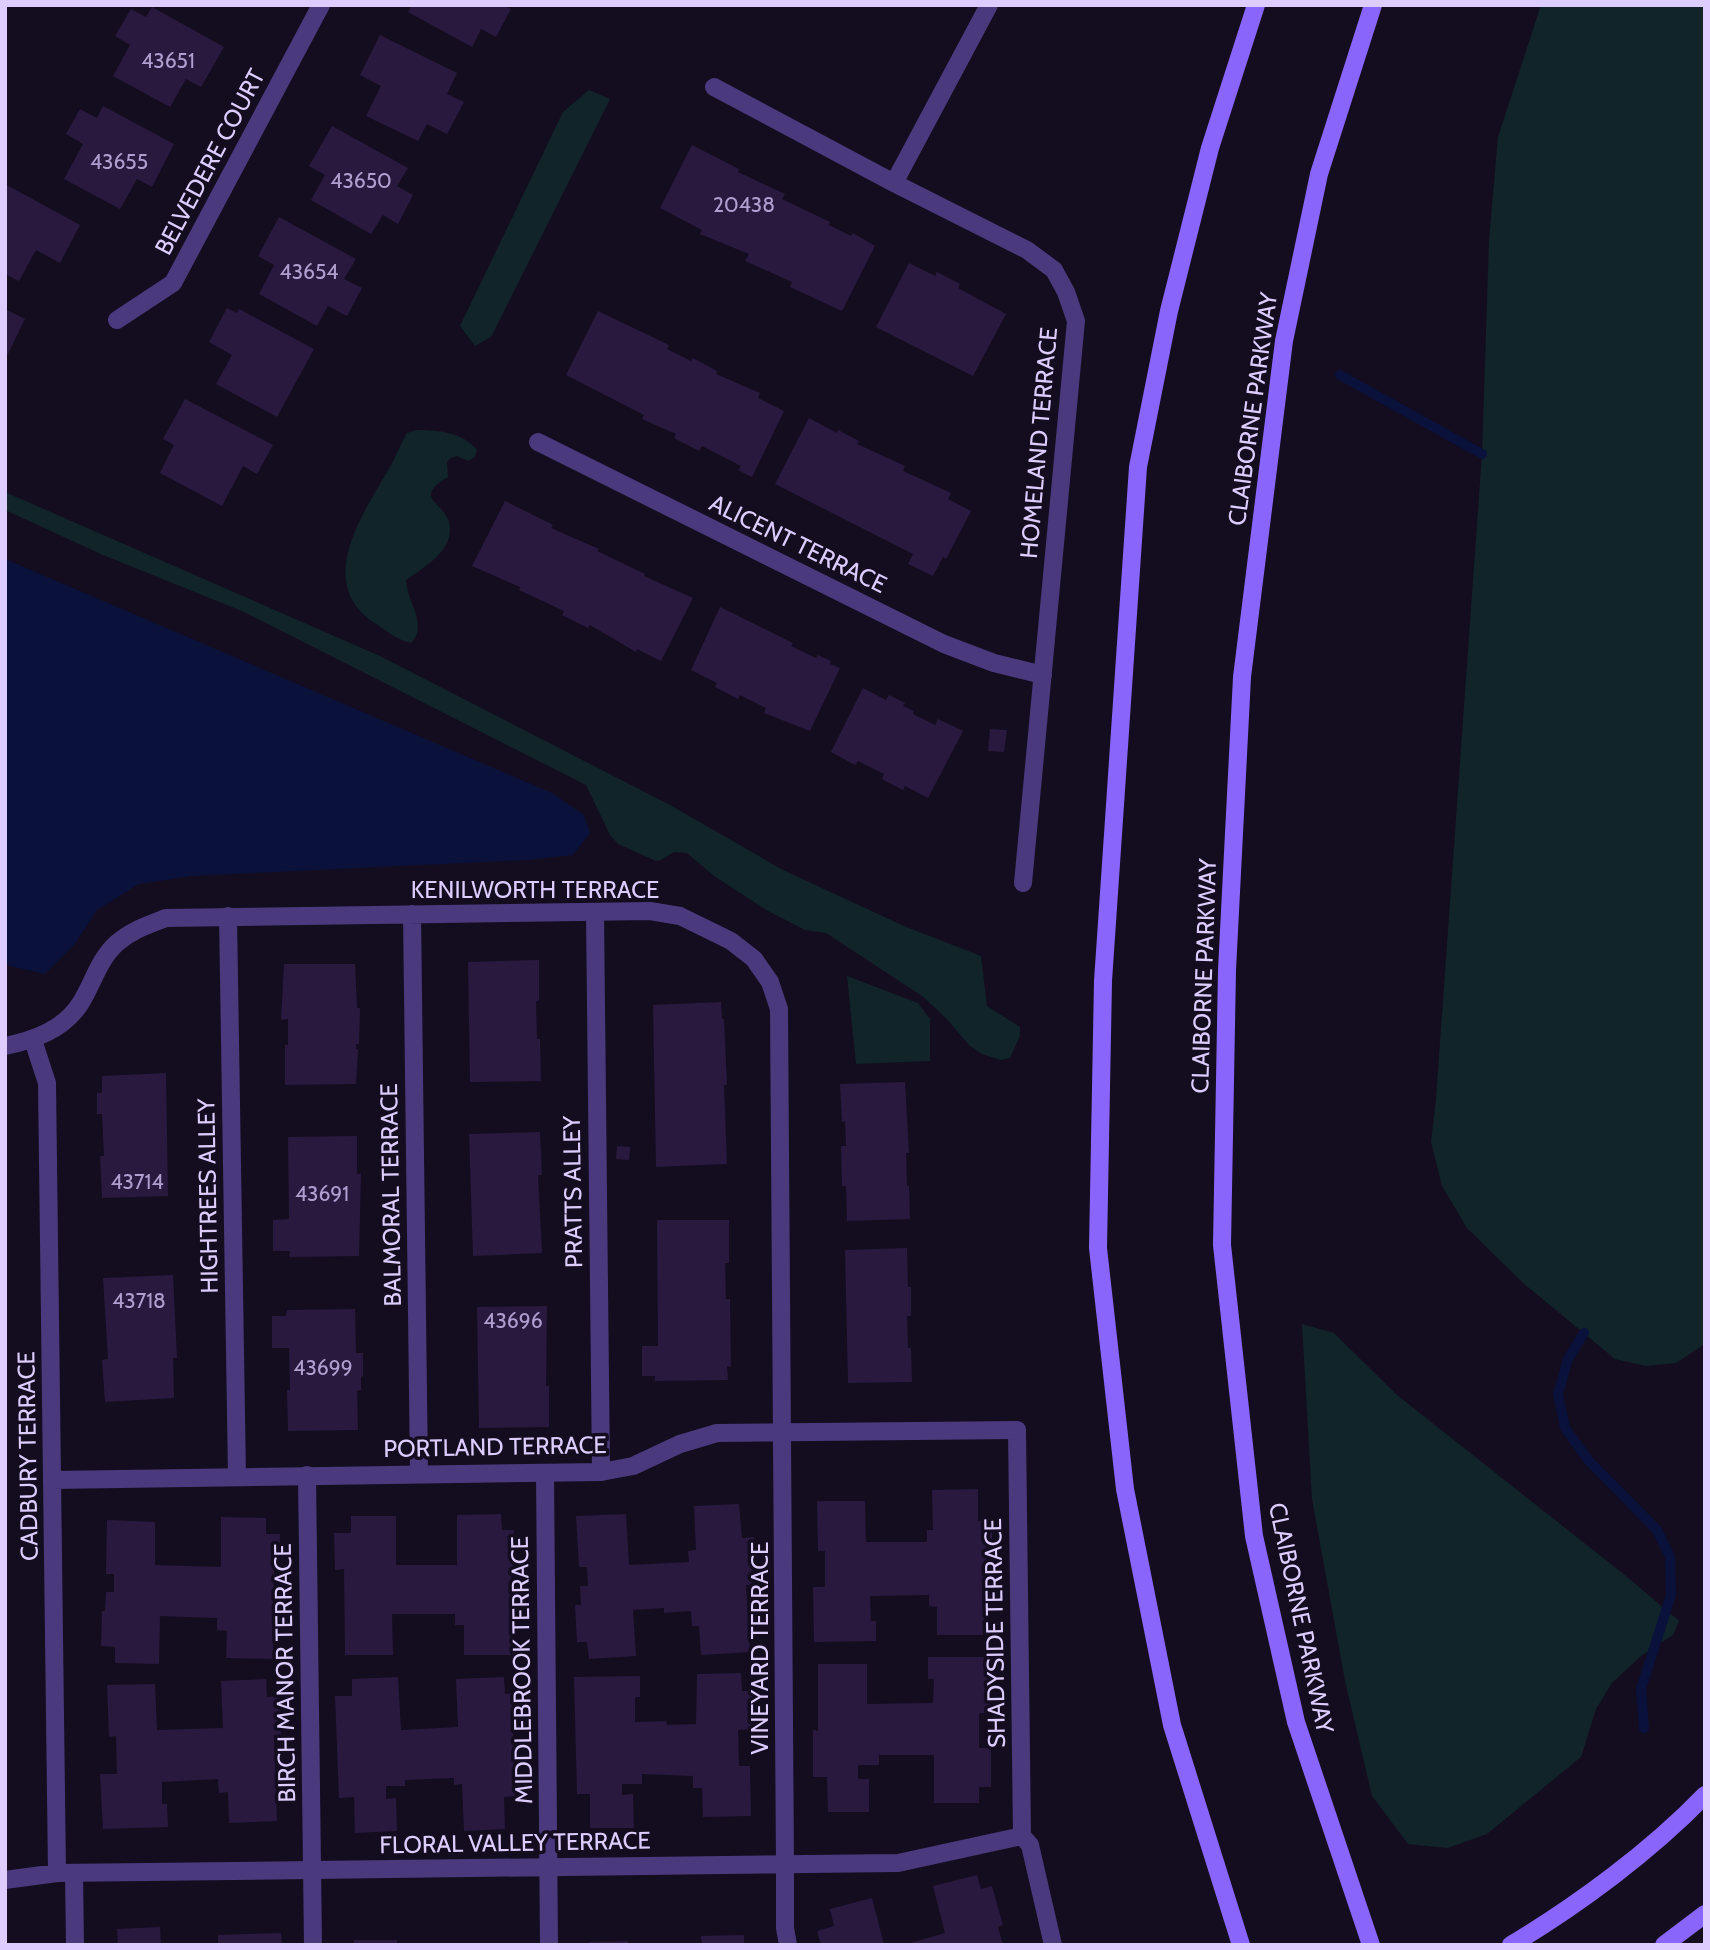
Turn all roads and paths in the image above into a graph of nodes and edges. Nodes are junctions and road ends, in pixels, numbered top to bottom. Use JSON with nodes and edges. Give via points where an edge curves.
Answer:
{"nodes":[{"id":1,"x":321,"y":5,"type":"edge"},
{"id":2,"x":989,"y":5,"type":"edge"},
{"id":3,"x":1256,"y":5,"type":"edge"},
{"id":4,"x":1373,"y":5,"type":"edge"},
{"id":5,"x":714,"y":87,"type":"dead end"},
{"id":6,"x":894,"y":183,"type":"junction"},
{"id":7,"x":117,"y":320,"type":"dead end"},
{"id":8,"x":538,"y":442,"type":"dead end"},
{"id":9,"x":1043,"y":675,"type":"junction"},
{"id":10,"x":1023,"y":883,"type":"dead end"},
{"id":11,"x":595,"y":912,"type":"junction"},
{"id":12,"x":412,"y":914,"type":"junction"},
{"id":13,"x":228,"y":916,"type":"junction"},
{"id":14,"x":33,"y":1040,"type":"junction"},
{"id":15,"x":5,"y":1046,"type":"edge"},
{"id":16,"x":1017,"y":1430,"type":"joint"},
{"id":17,"x":783,"y":1431,"type":"junction"},
{"id":18,"x":601,"y":1472,"type":"junction"},
{"id":19,"x":545,"y":1473,"type":"junction"},
{"id":20,"x":419,"y":1474,"type":"junction"},
{"id":21,"x":307,"y":1475,"type":"junction"},
{"id":22,"x":237,"y":1476,"type":"junction"},
{"id":23,"x":52,"y":1480,"type":"junction"},
{"id":24,"x":1705,"y":1795,"type":"edge"},
{"id":25,"x":1023,"y":1836,"type":"junction"},
{"id":26,"x":785,"y":1865,"type":"junction"},
{"id":27,"x":548,"y":1867,"type":"junction"},
{"id":28,"x":311,"y":1870,"type":"junction"},
{"id":29,"x":65,"y":1873,"type":"junction"},
{"id":30,"x":5,"y":1880,"type":"edge"},
{"id":31,"x":1705,"y":1914,"type":"edge"},
{"id":32,"x":75,"y":1945,"type":"edge"},
{"id":33,"x":313,"y":1945,"type":"edge"},
{"id":34,"x":549,"y":1945,"type":"edge"},
{"id":35,"x":788,"y":1945,"type":"edge"},
{"id":36,"x":1053,"y":1945,"type":"edge"},
{"id":37,"x":1241,"y":1945,"type":"edge"},
{"id":38,"x":1371,"y":1945,"type":"edge"},
{"id":39,"x":1511,"y":1945,"type":"edge"},
{"id":40,"x":1664,"y":1945,"type":"edge"}],
"edges":[{"from":1,"to":7,"type":"street","name":"BELVEDERE COURT","via":[[173,283]]},
{"from":2,"to":6,"type":"street"},
{"from":3,"to":37,"type":"main road","via":[[1210,148],[1169,311],[1138,467],[1103,981],[1098,1248],[1125,1489],[1172,1725]]},
{"from":4,"to":38,"type":"main road","name":"CLAIBORNE PARKWAY","via":[[1319,174],[1284,341],[1242,677],[1227,970],[1222,1245],[1254,1536],[1296,1722]]},
{"from":5,"to":6,"type":"street","name":"HOMELAND TERRACE"},
{"from":6,"to":9,"type":"street","name":"HOMELAND TERRACE","via":[[1027,250],[1054,270],[1076,321]]},
{"from":8,"to":9,"type":"street","name":"ALICENT TERRACE","via":[[944,644]]},
{"from":9,"to":10,"type":"street","name":"HOMELAND TERRACE"},
{"from":11,"to":12,"type":"street","name":"KENILWORTH TERRACE"},
{"from":11,"to":17,"type":"street","name":"KENILWORTH TERRACE","via":[[650,911],[680,916],[731,941],[754,958],[770,982],[779,1009]]},
{"from":11,"to":18,"type":"street","name":"PRATTS ALLEY"},
{"from":12,"to":13,"type":"street","name":"KENILWORTH TERRACE"},
{"from":12,"to":20,"type":"street","name":"BALMORAL TERRACE"},
{"from":13,"to":14,"type":"street","name":"KENILWORTH TERRACE","via":[[166,918],[139,928],[116,944],[80,1004],[61,1025]]},
{"from":13,"to":22,"type":"street","name":"HIGHTREES ALLEY"},
{"from":14,"to":15,"type":"street","name":"KENILWORTH TERRACE"},
{"from":14,"to":23,"type":"street","name":"CADBURY TERRACE","via":[[47,1083]]},
{"from":16,"to":17,"type":"street","name":"PORTLAND TERRACE"},
{"from":16,"to":25,"type":"street","name":"SHADYSIDE TERRACE"},
{"from":17,"to":18,"type":"street","name":"PORTLAND TERRACE","via":[[717,1433],[633,1465]]},
{"from":17,"to":26,"type":"street","name":"VINEYARD TERRACE"},
{"from":18,"to":19,"type":"street","name":"PORTLAND TERRACE"},
{"from":19,"to":20,"type":"street","name":"PORTLAND TERRACE"},
{"from":19,"to":27,"type":"street","name":"MIDDLEBROOK TERRACE"},
{"from":20,"to":21,"type":"street","name":"PORTLAND TERRACE"},
{"from":21,"to":22,"type":"street","name":"PORTLAND TERRACE"},
{"from":21,"to":28,"type":"street","name":"BIRCH MANOR TERRACE"},
{"from":22,"to":23,"type":"street","name":"PORTLAND TERRACE"},
{"from":23,"to":29,"type":"street","name":"CADBURY TERRACE"},
{"from":24,"to":39,"type":"main road","via":[[1631,1861]]},
{"from":25,"to":26,"type":"street","name":"FLORAL VALLEY TERRACE","via":[[898,1863]]},
{"from":25,"to":36,"type":"street","via":[[1030,1845]]},
{"from":26,"to":27,"type":"street","name":"FLORAL VALLEY TERRACE"},
{"from":26,"to":35,"type":"street","name":"VINEYARD TERRACE"},
{"from":27,"to":28,"type":"street","name":"FLORAL VALLEY TERRACE"},
{"from":27,"to":34,"type":"street","name":"MIDDLEBROOK TERRACE"},
{"from":28,"to":29,"type":"street","name":"FLORAL VALLEY TERRACE"},
{"from":28,"to":33,"type":"street","name":"BIRCH MANOR TERRACE"},
{"from":29,"to":30,"type":"street","name":"FLORAL VALLEY TERRACE"},
{"from":29,"to":32,"type":"street","name":"CADBURY TERRACE"},
{"from":31,"to":40,"type":"main road"}]}
